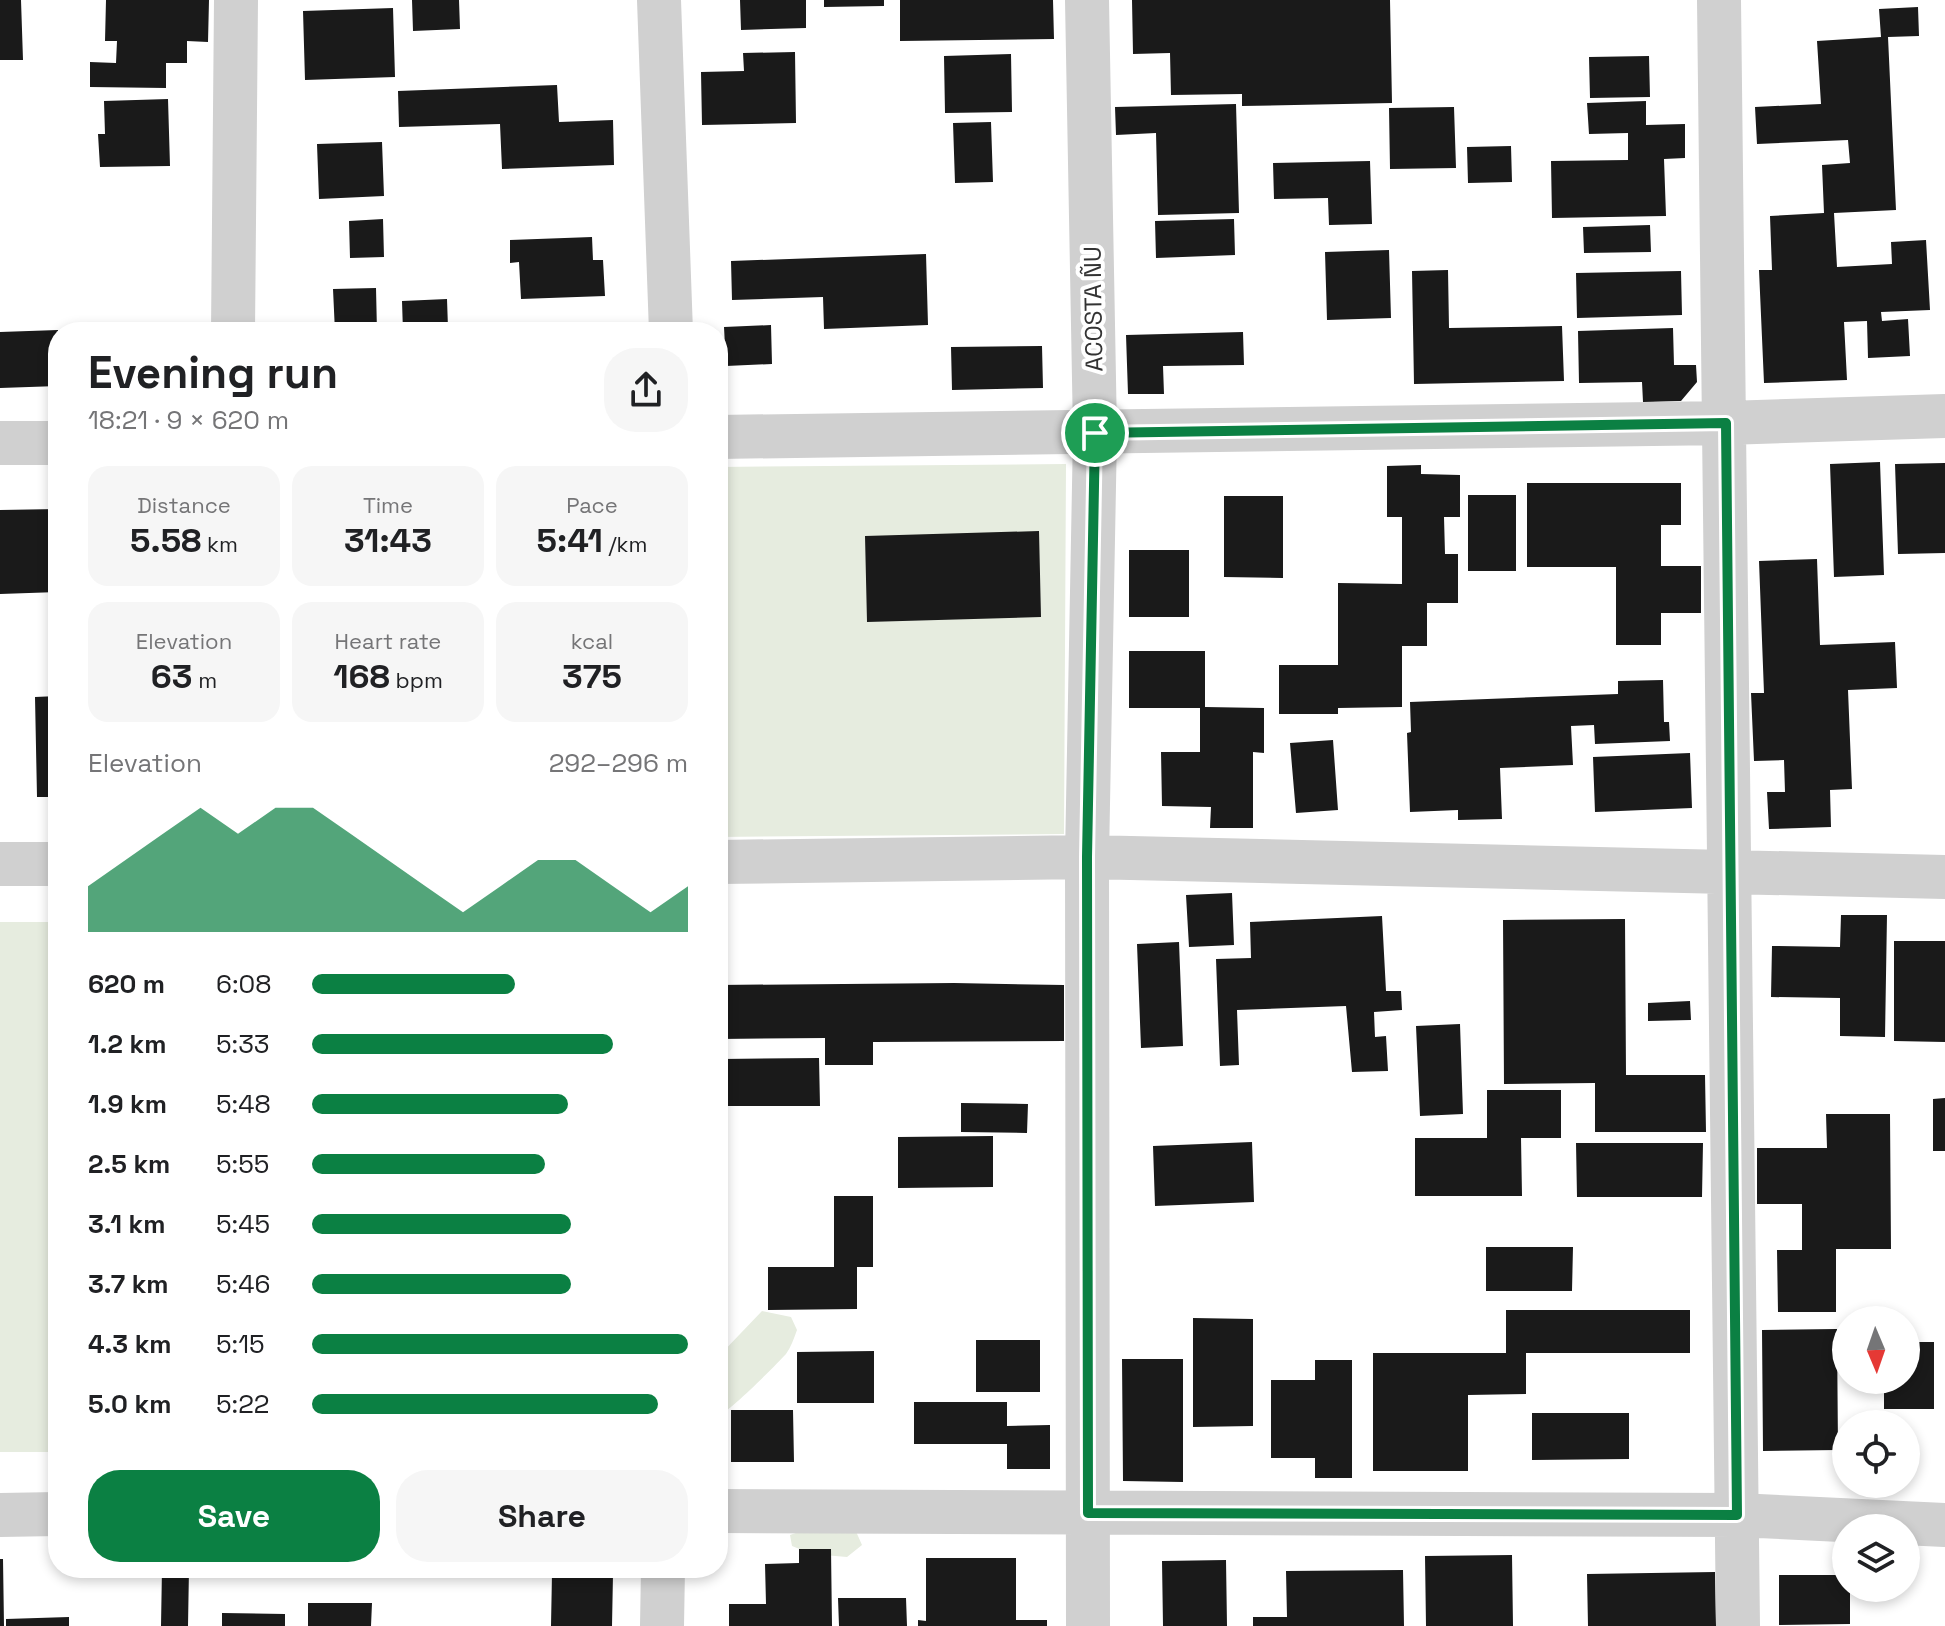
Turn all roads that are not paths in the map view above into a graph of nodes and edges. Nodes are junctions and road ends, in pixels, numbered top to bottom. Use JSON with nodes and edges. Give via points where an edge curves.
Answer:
{"nodes":[{"id":1,"x":236,"y":0,"type":"edge"},
{"id":2,"x":659,"y":0,"type":"edge"},
{"id":3,"x":1087,"y":0,"type":"edge"},
{"id":4,"x":1719,"y":0,"type":"edge"},
{"id":5,"x":233,"y":322,"type":"edge"},
{"id":6,"x":671,"y":322,"type":"edge"},
{"id":7,"x":1945,"y":416,"type":"edge"},
{"id":8,"x":1726,"y":423,"type":"junction"},
{"id":9,"x":1095,"y":433,"type":"junction"},
{"id":10,"x":728,"y":437,"type":"edge"},
{"id":11,"x":0,"y":443,"type":"edge"},
{"id":12,"x":48,"y":443,"type":"edge"},
{"id":13,"x":1087,"y":857,"type":"junction"},
{"id":14,"x":728,"y":862,"type":"edge"},
{"id":15,"x":0,"y":864,"type":"edge"},
{"id":16,"x":48,"y":864,"type":"edge"},
{"id":17,"x":1728,"y":871,"type":"junction"},
{"id":18,"x":1945,"y":877,"type":"edge"},
{"id":19,"x":728,"y":1511,"type":"edge"},
{"id":20,"x":1088,"y":1513,"type":"junction"},
{"id":21,"x":48,"y":1514,"type":"edge"},
{"id":22,"x":0,"y":1515,"type":"edge"},
{"id":23,"x":1737,"y":1515,"type":"junction"},
{"id":24,"x":1945,"y":1525,"type":"edge"},
{"id":25,"x":663,"y":1578,"type":"edge"},
{"id":26,"x":662,"y":1626,"type":"edge"},
{"id":27,"x":1088,"y":1626,"type":"edge"},
{"id":28,"x":1738,"y":1626,"type":"edge"}],
"edges":[{"from":1,"to":5,"type":"street"},
{"from":2,"to":6,"type":"street"},
{"from":3,"to":9,"type":"street","name":"ACOSTA ÑU"},
{"from":4,"to":8,"type":"street"},
{"from":7,"to":8,"type":"street"},
{"from":8,"to":9,"type":"street"},
{"from":8,"to":17,"type":"street"},
{"from":9,"to":10,"type":"street"},
{"from":9,"to":13,"type":"street","name":"ACOSTA ÑU"},
{"from":11,"to":12,"type":"street"},
{"from":13,"to":14,"type":"street"},
{"from":13,"to":17,"type":"street"},
{"from":13,"to":20,"type":"street","name":"ACOSTA ÑU"},
{"from":15,"to":16,"type":"street"},
{"from":17,"to":18,"type":"street"},
{"from":17,"to":23,"type":"street"},
{"from":19,"to":20,"type":"street"},
{"from":20,"to":23,"type":"street"},
{"from":20,"to":27,"type":"street","name":"ACOSTA ÑU"},
{"from":21,"to":22,"type":"street"},
{"from":23,"to":24,"type":"street"},
{"from":23,"to":28,"type":"street"},
{"from":25,"to":26,"type":"street"}]}
